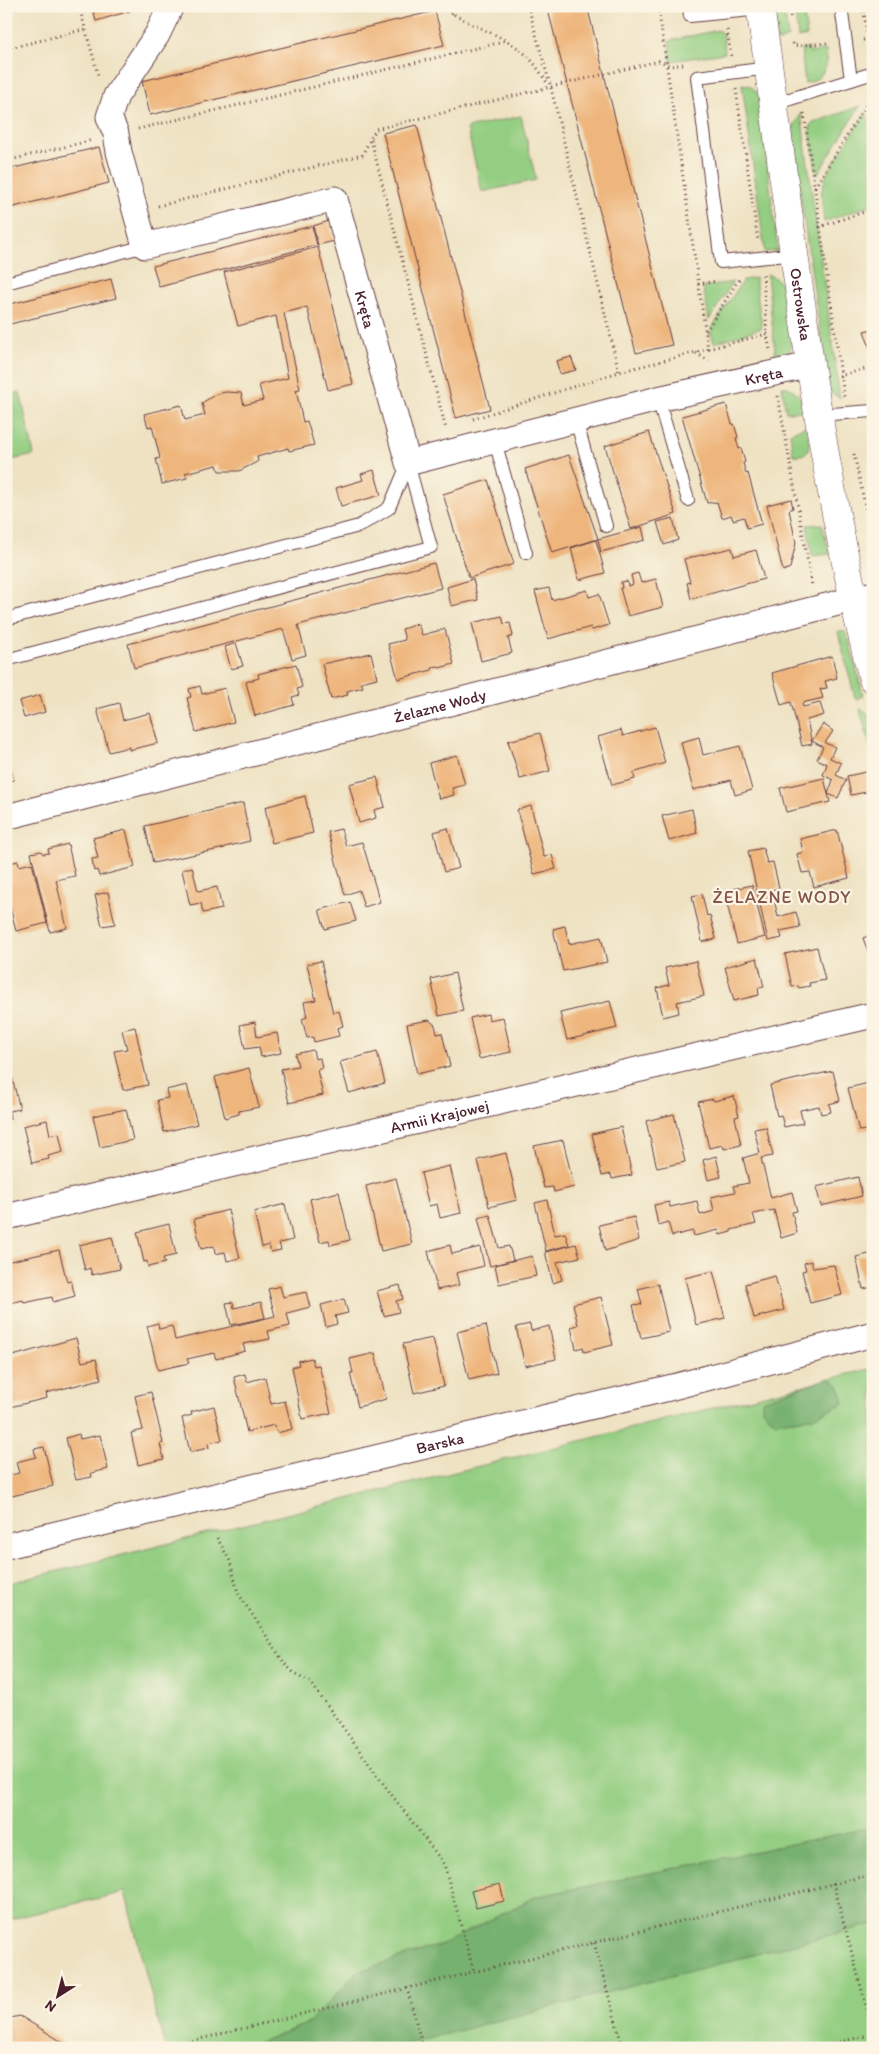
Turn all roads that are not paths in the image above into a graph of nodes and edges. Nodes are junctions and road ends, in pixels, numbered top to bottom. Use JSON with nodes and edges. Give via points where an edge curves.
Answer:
{"nodes":[{"id":1,"x":171,"y":6,"type":"edge"},
{"id":2,"x":688,"y":6,"type":"edge"},
{"id":3,"x":842,"y":6,"type":"edge"},
{"id":4,"x":760,"y":8,"type":"edge"},
{"id":5,"x":768,"y":59,"type":"junction"},
{"id":6,"x":873,"y":72,"type":"edge"},
{"id":7,"x":851,"y":80,"type":"junction"},
{"id":8,"x":774,"y":104,"type":"junction"},
{"id":9,"x":145,"y":246,"type":"junction"},
{"id":10,"x":793,"y":246,"type":"junction"},
{"id":11,"x":6,"y":283,"type":"edge"},
{"id":12,"x":812,"y":374,"type":"junction"},
{"id":13,"x":658,"y":399,"type":"junction"},
{"id":14,"x":873,"y":411,"type":"edge"},
{"id":15,"x":818,"y":415,"type":"junction"},
{"id":16,"x":576,"y":420,"type":"junction"},
{"id":17,"x":495,"y":440,"type":"junction"},
{"id":18,"x":405,"y":452,"type":"junction"},
{"id":19,"x":688,"y":500,"type":"dead end"},
{"id":20,"x":606,"y":526,"type":"dead end"},
{"id":21,"x":526,"y":553,"type":"dead end"},
{"id":22,"x":863,"y":598,"type":"edge"},
{"id":23,"x":6,"y":619,"type":"edge"},
{"id":24,"x":6,"y":660,"type":"edge"},
{"id":25,"x":873,"y":679,"type":"edge"},
{"id":26,"x":6,"y":817,"type":"edge"},
{"id":27,"x":873,"y":1015,"type":"edge"},
{"id":28,"x":6,"y":1217,"type":"edge"},
{"id":29,"x":873,"y":1334,"type":"edge"},
{"id":30,"x":6,"y":1546,"type":"edge"}],
"edges":[{"from":1,"to":9,"type":"street","via":[[157,35],[116,96],[113,126]]},
{"from":2,"to":4,"type":"lane","via":[[690,16]]},
{"from":3,"to":7,"type":"lane"},
{"from":4,"to":5,"type":"street","name":"Ostrowska"},
{"from":5,"to":8,"type":"street","name":"Ostrowska"},
{"from":5,"to":10,"type":"lane","via":[[734,73],[697,77],[721,262],[761,259]]},
{"from":6,"to":7,"type":"lane"},
{"from":7,"to":8,"type":"lane"},
{"from":8,"to":10,"type":"street","name":"Ostrowska"},
{"from":9,"to":11,"type":"lane"},
{"from":9,"to":18,"type":"street","name":"Kręta","via":[[335,199]]},
{"from":10,"to":12,"type":"street","name":"Ostrowska"},
{"from":12,"to":13,"type":"street","name":"Kręta","via":[[774,373]]},
{"from":12,"to":15,"type":"street","name":"Ostrowska"},
{"from":13,"to":16,"type":"street","name":"Kręta"},
{"from":13,"to":19,"type":"lane"},
{"from":14,"to":15,"type":"lane"},
{"from":15,"to":22,"type":"street","name":"Ostrowska","via":[[835,513]]},
{"from":16,"to":17,"type":"street","name":"Kręta"},
{"from":16,"to":20,"type":"lane"},
{"from":17,"to":18,"type":"street","name":"Kręta","via":[[452,452]]},
{"from":17,"to":21,"type":"lane"},
{"from":18,"to":23,"type":"lane","via":[[389,508],[359,526]]},
{"from":18,"to":24,"type":"lane","via":[[431,547]]},
{"from":22,"to":25,"type":"street","name":"Ostrowska"},
{"from":22,"to":26,"type":"street","name":"Żelazne Wody"},
{"from":27,"to":28,"type":"street","name":"Armii Krajowej"},
{"from":29,"to":30,"type":"street","name":"Barska","via":[[673,1386]]}]}
